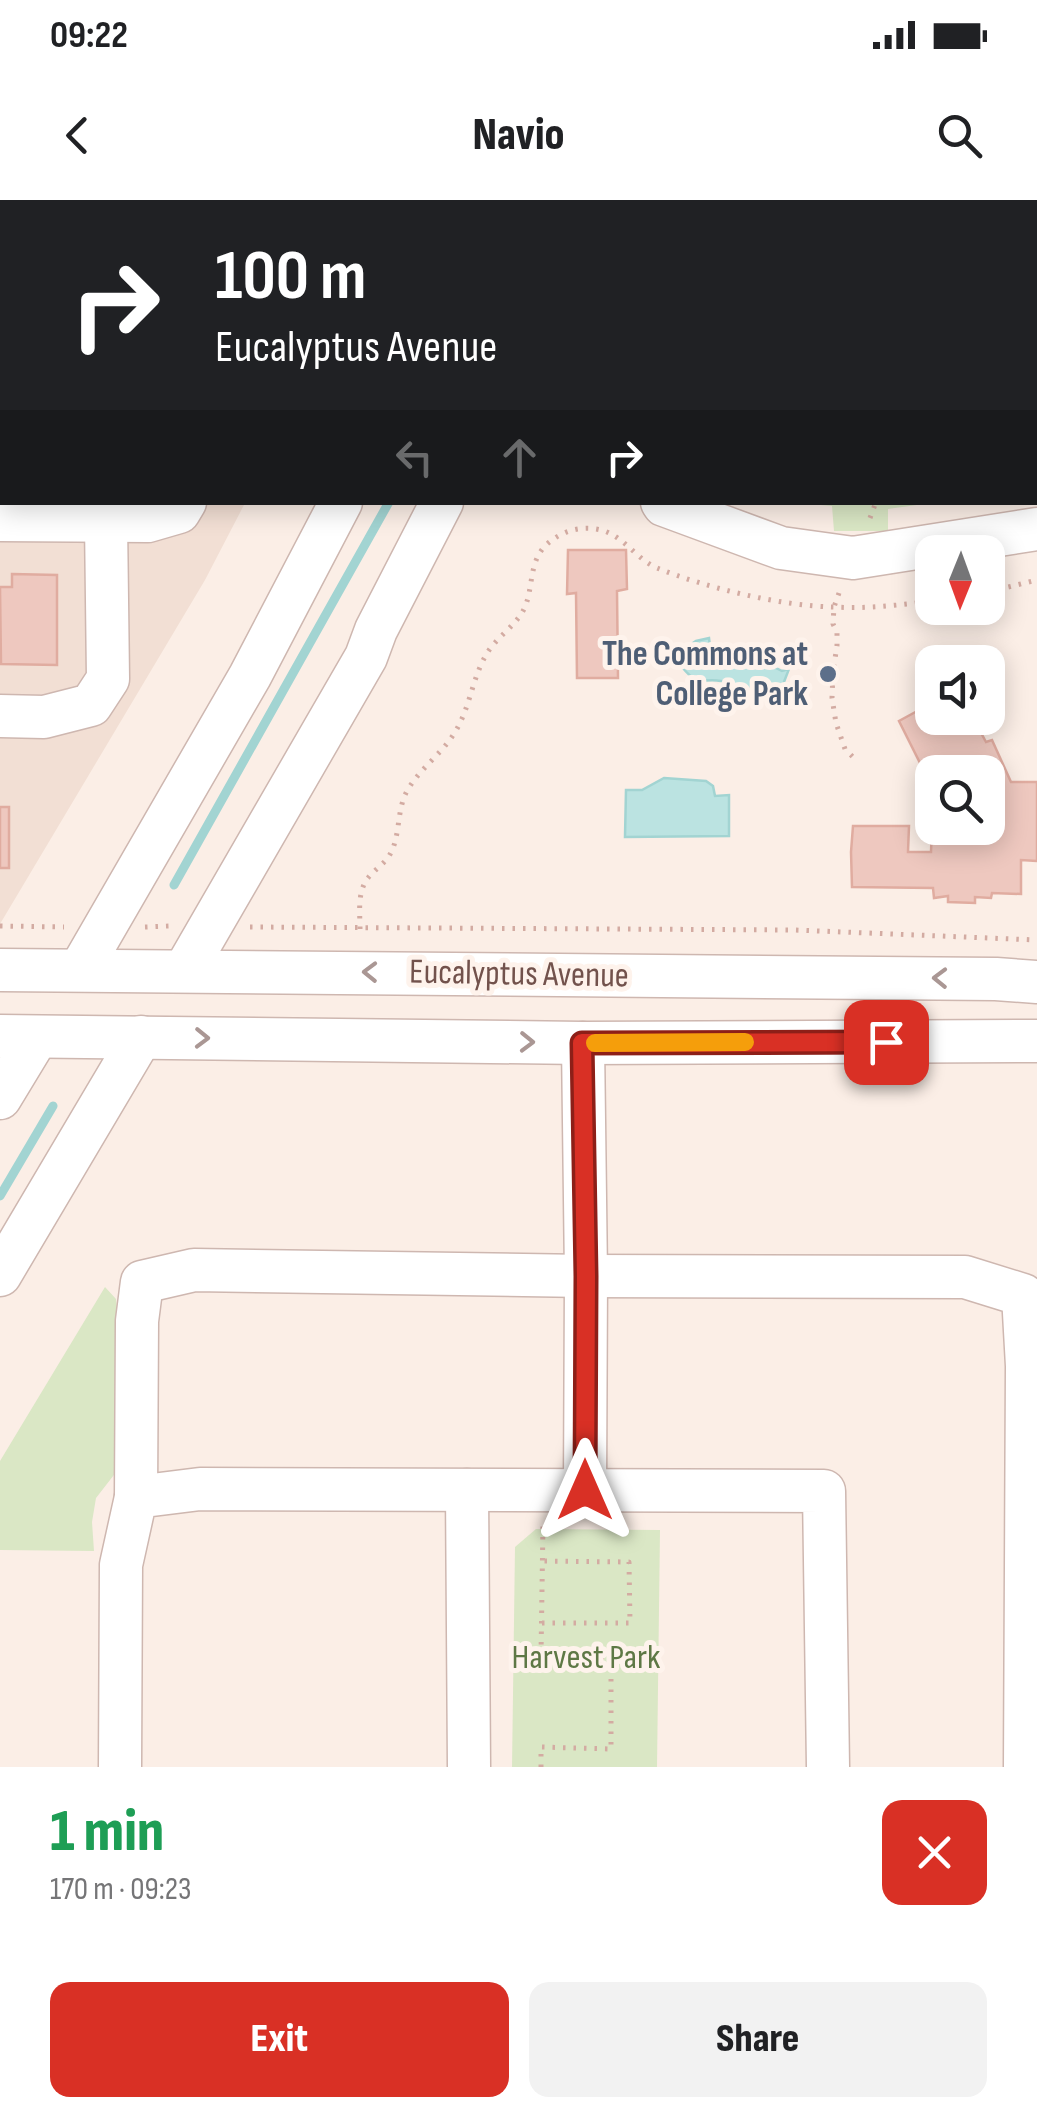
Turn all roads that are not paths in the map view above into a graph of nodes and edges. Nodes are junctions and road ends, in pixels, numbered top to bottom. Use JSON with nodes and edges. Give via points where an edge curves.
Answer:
{"nodes":[{"id":1,"x":339,"y":505,"type":"edge"},
{"id":2,"x":440,"y":505,"type":"edge"},
{"id":3,"x":664,"y":505,"type":"edge"},
{"id":4,"x":182,"y":507,"type":"edge"},
{"id":5,"x":0,"y":520,"type":"edge"},
{"id":6,"x":106,"y":521,"type":"junction"},
{"id":7,"x":1037,"y":528,"type":"edge"},
{"id":8,"x":0,"y":716,"type":"edge"},
{"id":9,"x":0,"y":970,"type":"edge"},
{"id":10,"x":80,"y":970,"type":"junction"},
{"id":11,"x":184,"y":970,"type":"junction"},
{"id":12,"x":1037,"y":982,"type":"edge"},
{"id":13,"x":18,"y":1037,"type":"edge"},
{"id":14,"x":141,"y":1038,"type":"junction"},
{"id":15,"x":1037,"y":1042,"type":"edge"},
{"id":16,"x":582,"y":1043,"type":"junction"},
{"id":17,"x":0,"y":1098,"type":"edge"},
{"id":18,"x":0,"y":1275,"type":"edge"},
{"id":19,"x":586,"y":1276,"type":"junction"},
{"id":20,"x":468,"y":1490,"type":"junction"},
{"id":21,"x":585,"y":1490,"type":"junction"},
{"id":22,"x":136,"y":1498,"type":"junction"},
{"id":23,"x":120,"y":1767,"type":"edge"},
{"id":24,"x":469,"y":1767,"type":"edge"},
{"id":25,"x":828,"y":1767,"type":"edge"},
{"id":26,"x":1025,"y":1767,"type":"edge"}],
"edges":[{"from":1,"to":10,"type":"street","via":[[250,676]]},
{"from":2,"to":11,"type":"street","via":[[366,657]]},
{"from":3,"to":7,"type":"street","via":[[781,548],[853,558]]},
{"from":4,"to":6,"type":"street","via":[[148,521]]},
{"from":5,"to":6,"type":"street"},
{"from":6,"to":8,"type":"street","via":[[108,679],[91,705],[44,716]]},
{"from":9,"to":10,"type":"street","name":"Eucalyptus Avenue"},
{"from":10,"to":11,"type":"street","name":"Eucalyptus Avenue"},
{"from":12,"to":11,"type":"street","name":"Eucalyptus Avenue","one_way":true},
{"from":13,"to":14,"type":"street","name":"Eucalyptus Avenue"},
{"from":13,"to":17,"type":"street"},
{"from":14,"to":16,"type":"street","name":"Eucalyptus Avenue","one_way":true},
{"from":14,"to":18,"type":"street"},
{"from":15,"to":16,"type":"street","name":"Eucalyptus Avenue"},
{"from":16,"to":19,"type":"street"},
{"from":19,"to":21,"type":"street"},
{"from":19,"to":22,"type":"street","via":[[194,1270],[142,1282]]},
{"from":19,"to":26,"type":"street","via":[[965,1277],[1023,1295]]},
{"from":20,"to":21,"type":"street"},
{"from":20,"to":22,"type":"street","via":[[200,1488]]},
{"from":20,"to":24,"type":"street"},
{"from":21,"to":25,"type":"street","via":[[824,1491]]},
{"from":22,"to":23,"type":"street","via":[[121,1564]]}]}
